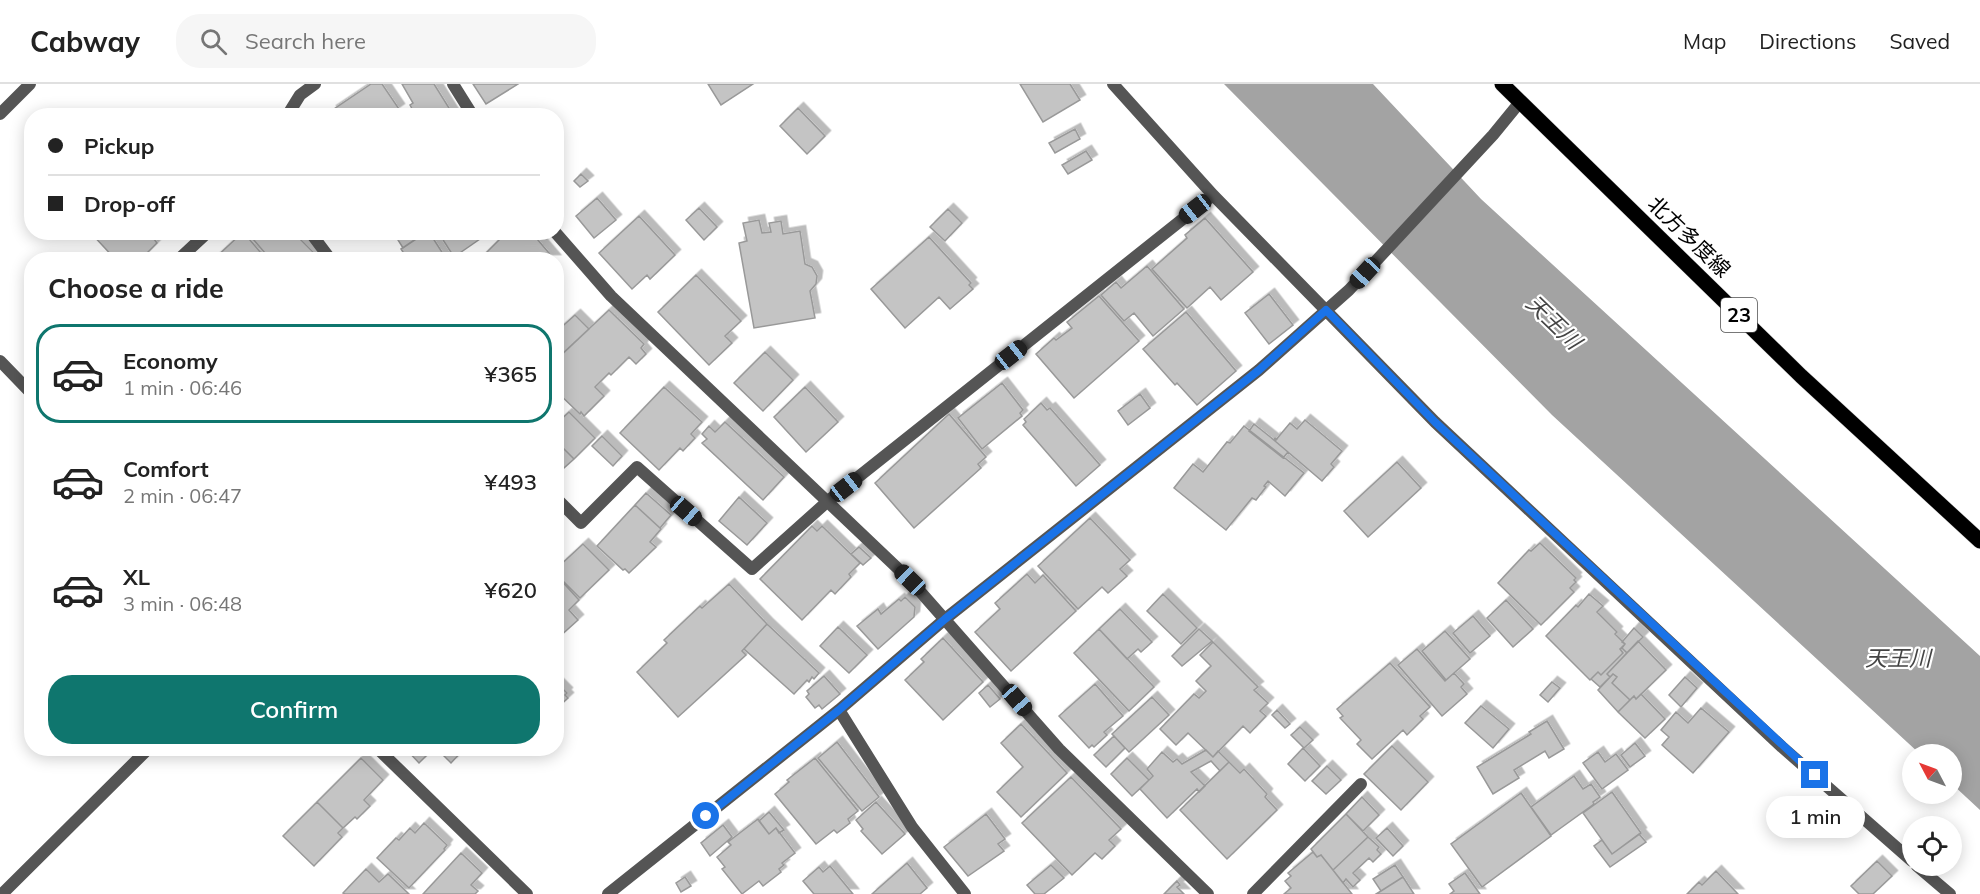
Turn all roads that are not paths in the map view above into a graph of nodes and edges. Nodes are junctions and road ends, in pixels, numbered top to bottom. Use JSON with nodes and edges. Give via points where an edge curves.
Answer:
{"nodes":[{"id":1,"x":30,"y":84,"type":"edge"},
{"id":2,"x":315,"y":84,"type":"edge"},
{"id":3,"x":453,"y":84,"type":"edge"},
{"id":4,"x":1113,"y":84,"type":"edge"},
{"id":5,"x":1502,"y":84,"type":"edge"},
{"id":6,"x":1520,"y":102,"type":"junction"},
{"id":7,"x":292,"y":108,"type":"edge"},
{"id":8,"x":468,"y":108,"type":"edge"},
{"id":9,"x":0,"y":114,"type":"edge"},
{"id":10,"x":1213,"y":195,"type":"junction"},
{"id":11,"x":199,"y":240,"type":"edge"},
{"id":12,"x":316,"y":240,"type":"edge"},
{"id":13,"x":562,"y":240,"type":"edge"},
{"id":14,"x":187,"y":252,"type":"edge"},
{"id":15,"x":326,"y":252,"type":"edge"},
{"id":16,"x":1326,"y":310,"type":"junction"},
{"id":17,"x":0,"y":361,"type":"edge"},
{"id":18,"x":24,"y":386,"type":"edge"},
{"id":19,"x":828,"y":501,"type":"junction"},
{"id":20,"x":564,"y":506,"type":"edge"},
{"id":21,"x":1980,"y":541,"type":"edge"},
{"id":22,"x":945,"y":619,"type":"junction"},
{"id":23,"x":839,"y":710,"type":"junction"},
{"id":24,"x":140,"y":756,"type":"edge"},
{"id":25,"x":385,"y":756,"type":"edge"},
{"id":26,"x":1361,"y":784,"type":"dead end"},
{"id":27,"x":1902,"y":852,"type":"edge"},
{"id":28,"x":1929,"y":876,"type":"edge"},
{"id":29,"x":2,"y":894,"type":"edge"},
{"id":30,"x":527,"y":894,"type":"edge"},
{"id":31,"x":608,"y":894,"type":"edge"},
{"id":32,"x":965,"y":894,"type":"edge"},
{"id":33,"x":1208,"y":894,"type":"edge"},
{"id":34,"x":1253,"y":894,"type":"edge"},
{"id":35,"x":1950,"y":894,"type":"edge"}],
"edges":[{"from":1,"to":9,"type":"street"},
{"from":2,"to":7,"type":"street","via":[[300,95]]},
{"from":3,"to":8,"type":"street"},
{"from":4,"to":10,"type":"street"},
{"from":5,"to":6,"type":"main road","name":"北方多度線","number":"23"},
{"from":6,"to":16,"type":"street"},
{"from":6,"to":21,"type":"main road","name":"北方多度線","number":"23","via":[[1802,376]]},
{"from":10,"to":16,"type":"street"},
{"from":10,"to":19,"type":"street"},
{"from":11,"to":14,"type":"street"},
{"from":12,"to":15,"type":"street"},
{"from":13,"to":19,"type":"street","via":[[611,296]]},
{"from":16,"to":22,"type":"street","via":[[1259,370]]},
{"from":16,"to":27,"type":"street","via":[[1435,422],[1782,747]]},
{"from":17,"to":18,"type":"street"},
{"from":19,"to":20,"type":"street","via":[[752,569],[637,467],[581,523]]},
{"from":19,"to":22,"type":"street"},
{"from":22,"to":23,"type":"street"},
{"from":22,"to":33,"type":"street","via":[[1059,749]]},
{"from":23,"to":31,"type":"street"},
{"from":23,"to":32,"type":"street","via":[[912,827]]},
{"from":24,"to":29,"type":"street"},
{"from":25,"to":30,"type":"street"},
{"from":26,"to":34,"type":"street"},
{"from":28,"to":35,"type":"street"}]}
